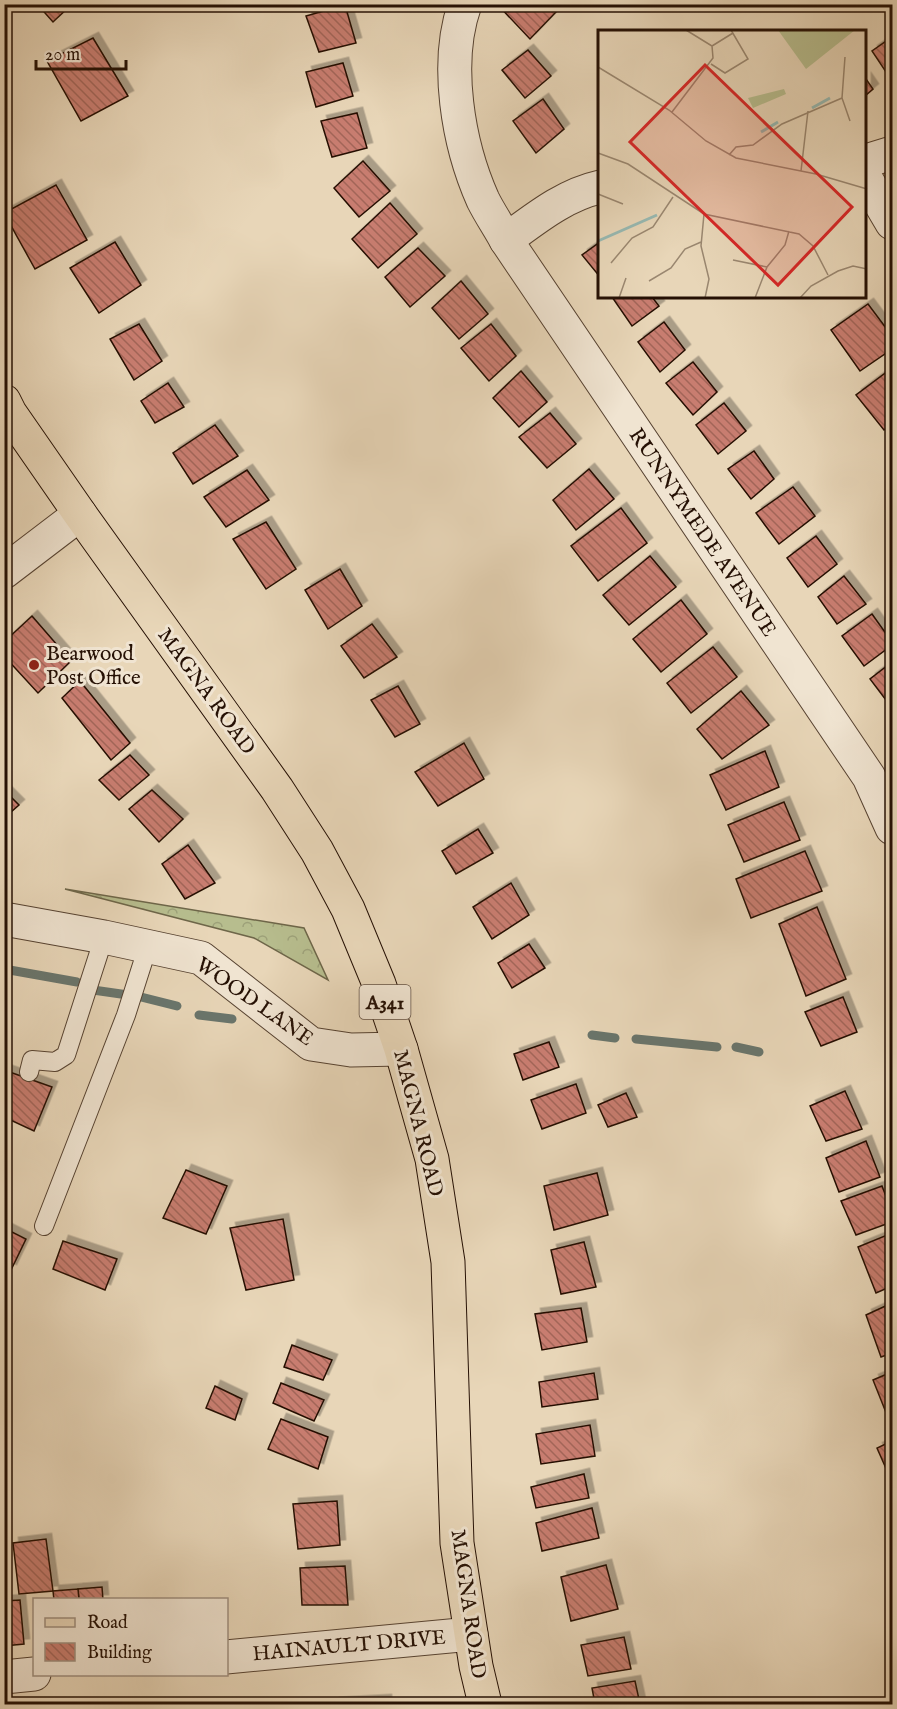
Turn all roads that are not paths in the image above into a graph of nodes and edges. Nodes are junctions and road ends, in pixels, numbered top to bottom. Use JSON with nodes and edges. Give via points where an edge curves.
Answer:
{"nodes":[{"id":1,"x":465,"y":4,"type":"edge"},
{"id":2,"x":892,"y":153,"type":"edge"},
{"id":3,"x":867,"y":162,"type":"edge"},
{"id":4,"x":867,"y":181,"type":"edge"},
{"id":5,"x":598,"y":188,"type":"edge"},
{"id":6,"x":892,"y":222,"type":"edge"},
{"id":7,"x":506,"y":240,"type":"junction"},
{"id":8,"x":4,"y":401,"type":"edge"},
{"id":9,"x":80,"y":514,"type":"junction"},
{"id":10,"x":4,"y":572,"type":"edge"},
{"id":11,"x":892,"y":828,"type":"edge"},
{"id":12,"x":4,"y":919,"type":"edge"},
{"id":13,"x":104,"y":936,"type":"junction"},
{"id":14,"x":148,"y":946,"type":"junction"},
{"id":15,"x":401,"y":1049,"type":"junction"},
{"id":16,"x":29,"y":1072,"type":"dead end"},
{"id":17,"x":44,"y":1226,"type":"dead end"},
{"id":18,"x":471,"y":1634,"type":"junction"},
{"id":19,"x":228,"y":1657,"type":"edge"},
{"id":20,"x":33,"y":1674,"type":"edge"},
{"id":21,"x":4,"y":1677,"type":"edge"},
{"id":22,"x":485,"y":1704,"type":"edge"}],
"edges":[{"from":1,"to":7,"type":"street","name":"RUNNYMEDE AVENUE","via":[[456,48],[459,125],[471,169]]},
{"from":2,"to":3,"type":"street"},
{"from":4,"to":6,"type":"street"},
{"from":5,"to":7,"type":"street","via":[[546,211]]},
{"from":7,"to":11,"type":"street","name":"RUNNYMEDE AVENUE","via":[[869,777]]},
{"from":8,"to":9,"type":"main road","name":"MAGNA ROAD","number":"A341"},
{"from":9,"to":10,"type":"street"},
{"from":9,"to":15,"type":"main road","name":"MAGNA ROAD","number":"A341","via":[[317,850],[348,909]]},
{"from":12,"to":13,"type":"street","name":"WOOD LANE"},
{"from":13,"to":14,"type":"street","name":"WOOD LANE"},
{"from":13,"to":16,"type":"lane","via":[[66,1054],[54,1062],[32,1060]]},
{"from":14,"to":15,"type":"street","name":"WOOD LANE","via":[[201,958],[311,1044],[351,1050]]},
{"from":14,"to":17,"type":"lane","via":[[126,1015]]},
{"from":15,"to":18,"type":"main road","name":"MAGNA ROAD","number":"A341","via":[[432,1159],[448,1262],[457,1544]]},
{"from":18,"to":19,"type":"street","name":"HAINAULT DRIVE"},
{"from":18,"to":22,"type":"main road","name":"MAGNA ROAD","number":"A341"},
{"from":20,"to":21,"type":"street"}]}
